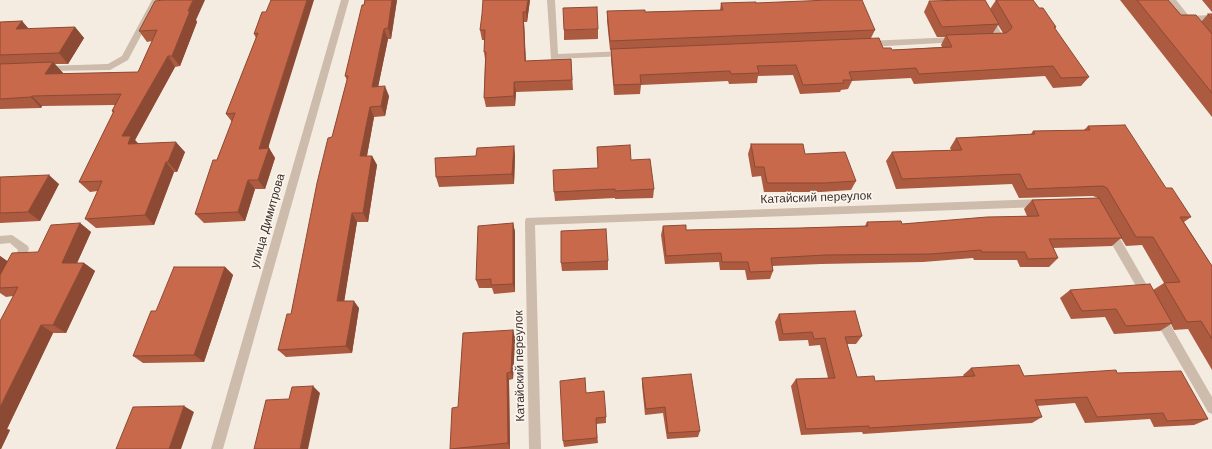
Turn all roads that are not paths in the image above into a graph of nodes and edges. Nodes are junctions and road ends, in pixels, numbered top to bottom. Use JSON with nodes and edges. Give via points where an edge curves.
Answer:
{"nodes":[{"id":1,"x":156,"y":0,"type":"edge"},
{"id":2,"x":345,"y":0,"type":"edge"},
{"id":3,"x":551,"y":0,"type":"edge"},
{"id":4,"x":979,"y":0,"type":"edge"},
{"id":5,"x":1172,"y":0,"type":"edge"},
{"id":6,"x":1212,"y":18,"type":"edge"},
{"id":7,"x":1187,"y":19,"type":"junction"},
{"id":8,"x":1197,"y":31,"type":"edge"},
{"id":9,"x":968,"y":39,"type":"edge"},
{"id":10,"x":984,"y":39,"type":"edge"},
{"id":11,"x":857,"y":44,"type":"edge"},
{"id":12,"x":634,"y":54,"type":"edge"},
{"id":13,"x":39,"y":70,"type":"edge"},
{"id":14,"x":1053,"y":203,"type":"edge"},
{"id":15,"x":1105,"y":222,"type":"edge"},
{"id":16,"x":0,"y":240,"type":"edge"},
{"id":17,"x":10,"y":275,"type":"edge"},
{"id":18,"x":1212,"y":408,"type":"edge"},
{"id":19,"x":217,"y":449,"type":"edge"},
{"id":20,"x":535,"y":449,"type":"edge"}],
"edges":[{"from":1,"to":13,"type":"street","via":[[125,58],[110,67]]},
{"from":2,"to":19,"type":"street","name":"улица Димитрова"},
{"from":3,"to":12,"type":"street","via":[[554,57]]},
{"from":4,"to":10,"type":"street","via":[[1000,38]]},
{"from":5,"to":7,"type":"street"},
{"from":6,"to":7,"type":"street"},
{"from":7,"to":8,"type":"street"},
{"from":9,"to":11,"type":"street"},
{"from":14,"to":20,"type":"street","name":"Катайский переулок","via":[[530,221]]},
{"from":15,"to":18,"type":"street"},
{"from":16,"to":17,"type":"street","via":[[12,239],[24,249]]}]}
